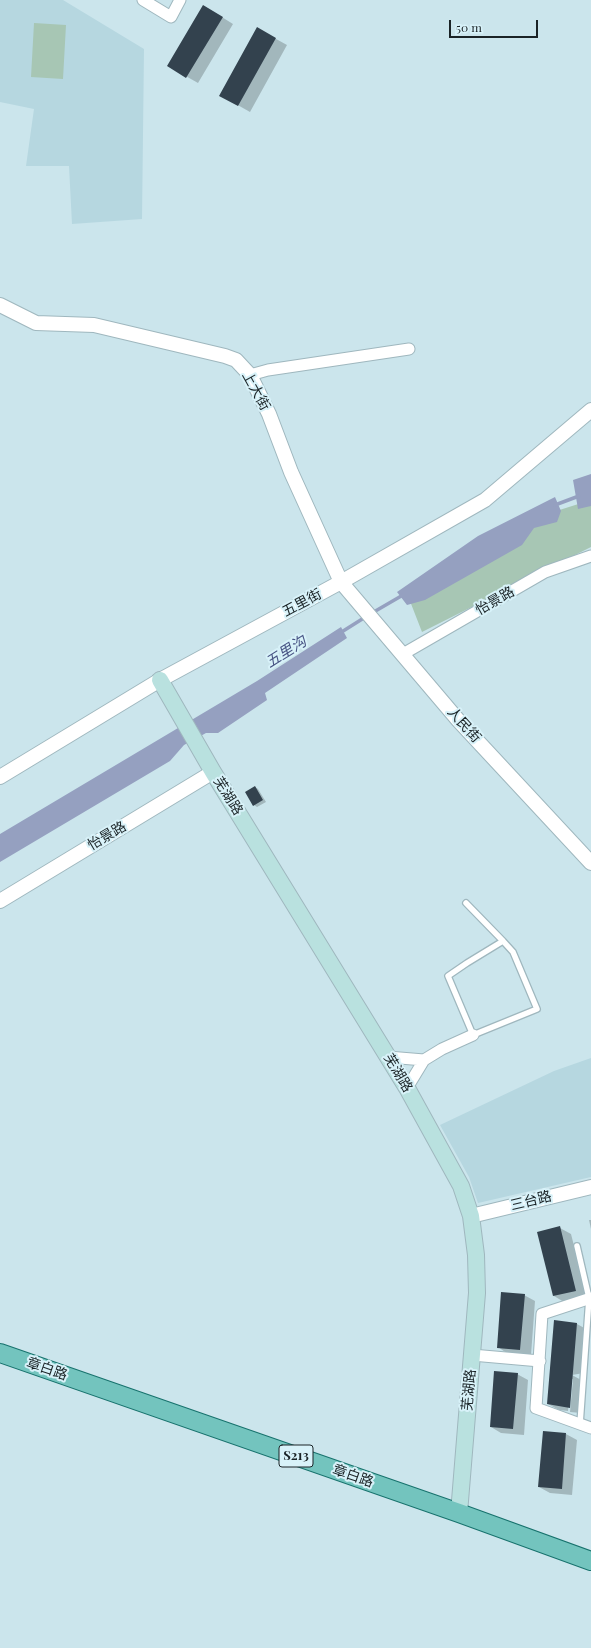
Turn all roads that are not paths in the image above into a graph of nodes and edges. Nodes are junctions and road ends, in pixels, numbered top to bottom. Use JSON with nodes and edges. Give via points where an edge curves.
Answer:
{"nodes":[{"id":1,"x":143,"y":0,"type":"edge"},
{"id":2,"x":180,"y":0,"type":"edge"},
{"id":3,"x":0,"y":305,"type":"edge"},
{"id":4,"x":409,"y":349,"type":"dead end"},
{"id":5,"x":250,"y":375,"type":"junction"},
{"id":6,"x":591,"y":410,"type":"edge"},
{"id":7,"x":591,"y":556,"type":"edge"},
{"id":8,"x":341,"y":582,"type":"junction"},
{"id":9,"x":403,"y":654,"type":"junction"},
{"id":10,"x":160,"y":680,"type":"junction"},
{"id":11,"x":213,"y":772,"type":"junction"},
{"id":12,"x":0,"y":777,"type":"edge"},
{"id":13,"x":591,"y":863,"type":"edge"},
{"id":14,"x":0,"y":901,"type":"edge"},
{"id":15,"x":466,"y":904,"type":"dead end"},
{"id":16,"x":503,"y":942,"type":"junction"},
{"id":17,"x":473,"y":1035,"type":"junction"},
{"id":18,"x":388,"y":1057,"type":"junction"},
{"id":19,"x":424,"y":1060,"type":"junction"},
{"id":20,"x":408,"y":1088,"type":"junction"},
{"id":21,"x":591,"y":1187,"type":"edge"},
{"id":22,"x":471,"y":1216,"type":"junction"},
{"id":23,"x":577,"y":1246,"type":"dead end"},
{"id":24,"x":590,"y":1298,"type":"edge"},
{"id":25,"x":0,"y":1353,"type":"edge"},
{"id":26,"x":472,"y":1355,"type":"junction"},
{"id":27,"x":540,"y":1361,"type":"junction"},
{"id":28,"x":580,"y":1424,"type":"junction"},
{"id":29,"x":591,"y":1428,"type":"edge"},
{"id":30,"x":459,"y":1513,"type":"junction"},
{"id":31,"x":591,"y":1561,"type":"edge"}],
"edges":[{"from":1,"to":2,"type":"street","via":[[171,17]]},
{"from":3,"to":5,"type":"street","name":"上大街","via":[[36,323],[94,325],[225,356],[236,360]]},
{"from":4,"to":5,"type":"street","via":[[268,370]]},
{"from":5,"to":8,"type":"street","name":"上大街"},
{"from":6,"to":8,"type":"street","name":"五里街","via":[[485,500]]},
{"from":7,"to":9,"type":"street","name":"怡景路","via":[[544,572]]},
{"from":8,"to":9,"type":"street","name":"人民街"},
{"from":8,"to":10,"type":"street","name":"五里街"},
{"from":9,"to":13,"type":"street","name":"人民街","via":[[458,720]]},
{"from":10,"to":11,"type":"main road","name":"芜湖路"},
{"from":10,"to":12,"type":"street","name":"五里街"},
{"from":11,"to":14,"type":"street","name":"怡景路"},
{"from":11,"to":18,"type":"main road","name":"芜湖路"},
{"from":15,"to":16,"type":"lane"},
{"from":16,"to":17,"type":"lane","via":[[448,976]]},
{"from":16,"to":17,"type":"lane","via":[[513,952],[538,1010]]},
{"from":17,"to":19,"type":"street"},
{"from":18,"to":19,"type":"street"},
{"from":18,"to":20,"type":"main road","name":"芜湖路"},
{"from":19,"to":20,"type":"street"},
{"from":20,"to":22,"type":"main road","name":"芜湖路","via":[[461,1186]]},
{"from":21,"to":22,"type":"street","name":"三台路"},
{"from":22,"to":26,"type":"main road","name":"芜湖路","via":[[477,1293]]},
{"from":23,"to":24,"type":"lane"},
{"from":24,"to":27,"type":"street","via":[[542,1314]]},
{"from":24,"to":28,"type":"lane"},
{"from":25,"to":30,"type":"main road","name":"章白路","number":"S213"},
{"from":26,"to":27,"type":"street"},
{"from":26,"to":30,"type":"main road","name":"芜湖路"},
{"from":27,"to":28,"type":"street","via":[[536,1408]]},
{"from":28,"to":29,"type":"street"},
{"from":30,"to":31,"type":"main road","name":"章白路","number":"S213"}]}
